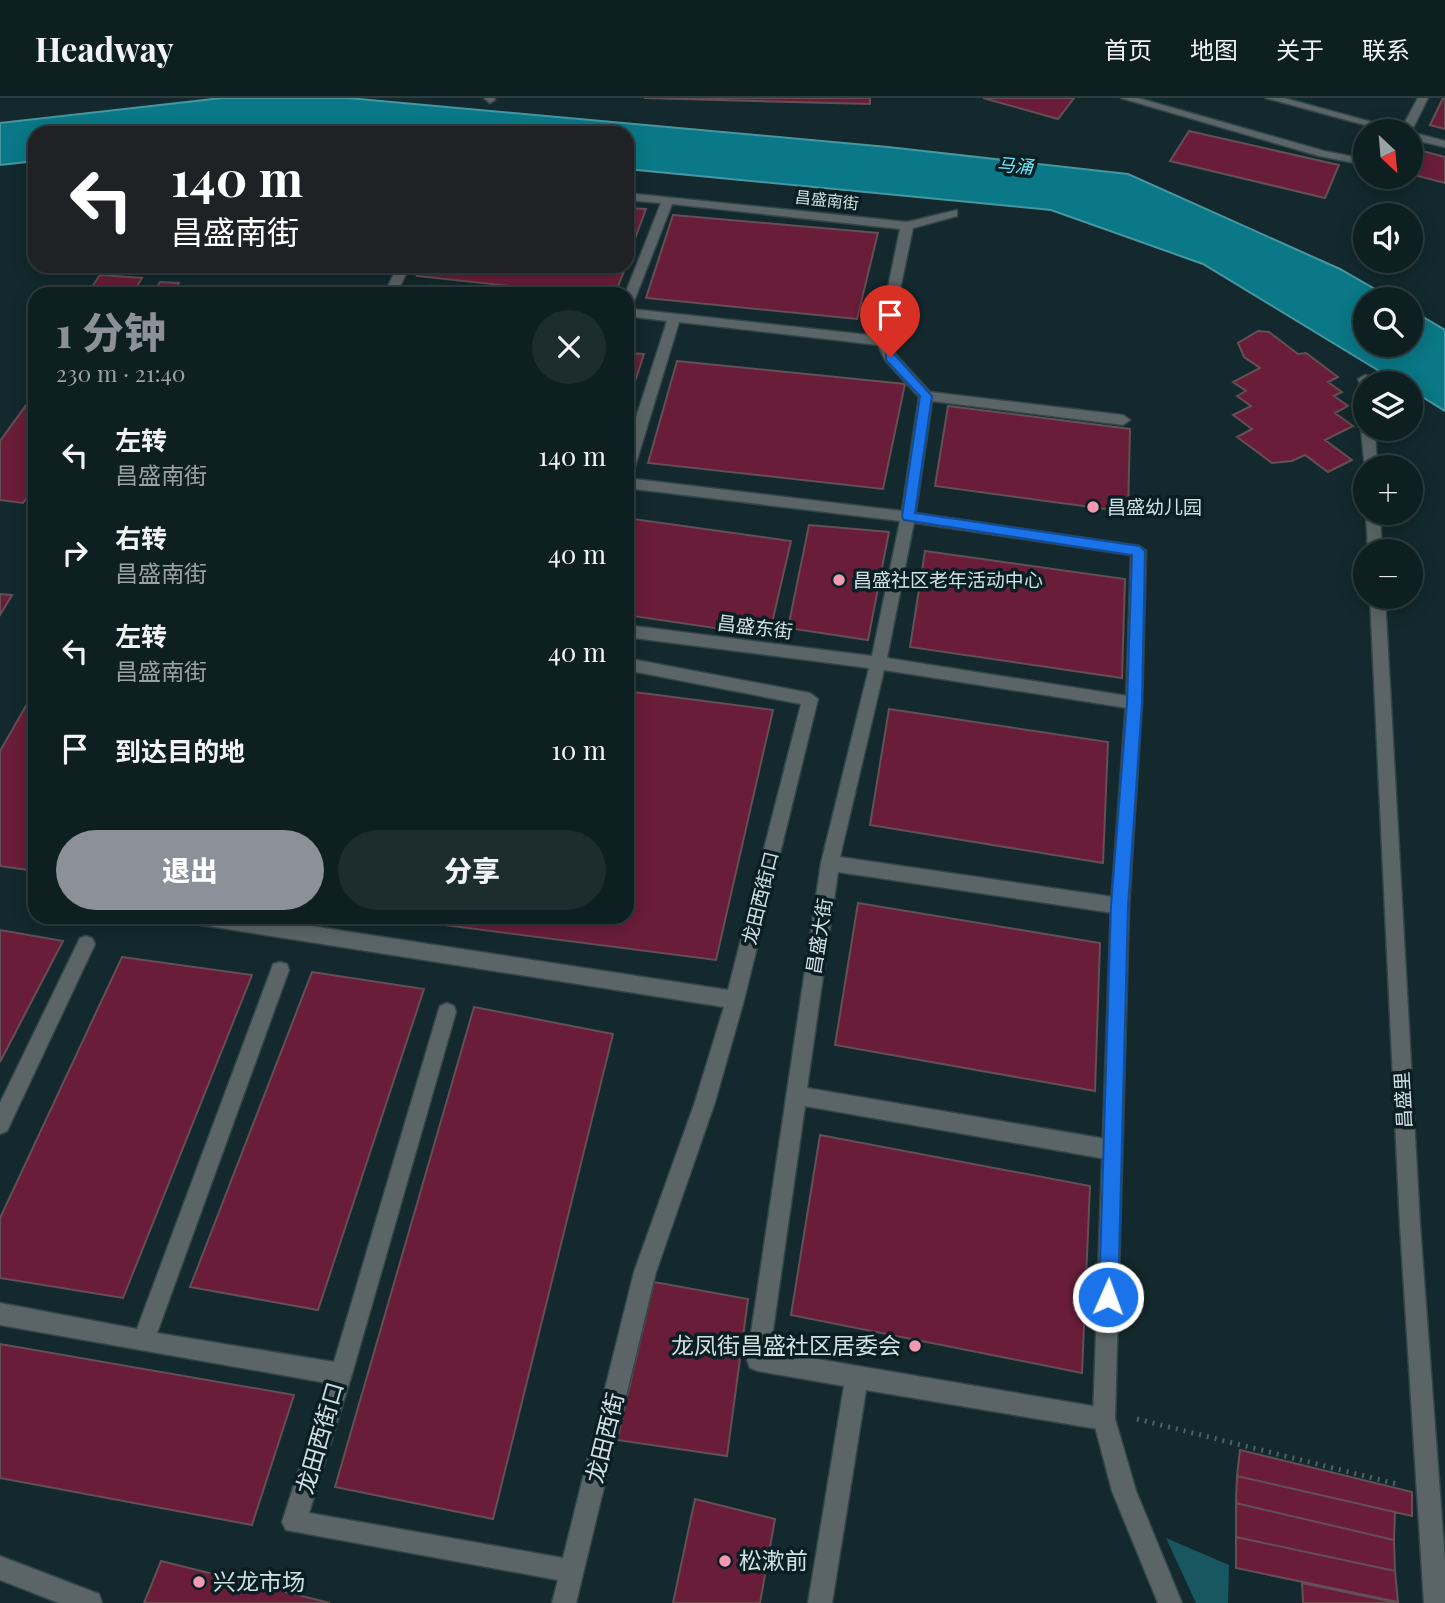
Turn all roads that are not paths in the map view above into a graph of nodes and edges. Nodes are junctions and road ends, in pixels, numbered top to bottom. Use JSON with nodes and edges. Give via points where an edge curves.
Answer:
{"nodes":[{"id":1,"x":1126,"y":98,"type":"edge"},
{"id":2,"x":1271,"y":98,"type":"edge"},
{"id":3,"x":1419,"y":99,"type":"edge"},
{"id":4,"x":1353,"y":119,"type":"edge"},
{"id":5,"x":1411,"y":119,"type":"edge"},
{"id":6,"x":1423,"y":138,"type":"edge"},
{"id":7,"x":1445,"y":144,"type":"edge"},
{"id":8,"x":1353,"y":160,"type":"edge"},
{"id":9,"x":634,"y":197,"type":"edge"},
{"id":10,"x":668,"y":200,"type":"junction"},
{"id":11,"x":953,"y":214,"type":"dead end"},
{"id":12,"x":907,"y":226,"type":"junction"},
{"id":13,"x":634,"y":288,"type":"edge"},
{"id":14,"x":634,"y":310,"type":"edge"},
{"id":15,"x":674,"y":317,"type":"junction"},
{"id":16,"x":883,"y":341,"type":"junction"},
{"id":17,"x":926,"y":396,"type":"junction"},
{"id":18,"x":1123,"y":420,"type":"dead end"},
{"id":19,"x":634,"y":447,"type":"edge"},
{"id":20,"x":634,"y":484,"type":"edge"},
{"id":21,"x":908,"y":517,"type":"junction"},
{"id":22,"x":1378,"y":609,"type":"edge"},
{"id":23,"x":634,"y":632,"type":"edge"},
{"id":24,"x":878,"y":663,"type":"junction"},
{"id":25,"x":634,"y":666,"type":"edge"},
{"id":26,"x":1134,"y":703,"type":"junction"},
{"id":27,"x":830,"y":863,"type":"junction"},
{"id":28,"x":1119,"y":906,"type":"junction"},
{"id":29,"x":247,"y":924,"type":"edge"},
{"id":30,"x":86,"y":944,"type":"dead end"},
{"id":31,"x":279,"y":970,"type":"dead end"},
{"id":32,"x":735,"y":1000,"type":"junction"},
{"id":33,"x":447,"y":1012,"type":"dead end"},
{"id":34,"x":795,"y":1095,"type":"junction"},
{"id":35,"x":0,"y":1124,"type":"edge"},
{"id":36,"x":1112,"y":1150,"type":"junction"},
{"id":37,"x":645,"y":1272,"type":"joint"},
{"id":38,"x":0,"y":1314,"type":"edge"},
{"id":39,"x":143,"y":1342,"type":"junction"},
{"id":40,"x":341,"y":1374,"type":"junction"},
{"id":41,"x":857,"y":1377,"type":"junction"},
{"id":42,"x":1104,"y":1419,"type":"junction"},
{"id":43,"x":0,"y":1568,"type":"edge"},
{"id":44,"x":572,"y":1571,"type":"junction"},
{"id":45,"x":90,"y":1603,"type":"edge"},
{"id":46,"x":564,"y":1603,"type":"edge"},
{"id":47,"x":820,"y":1603,"type":"edge"},
{"id":48,"x":1170,"y":1603,"type":"edge"},
{"id":49,"x":1436,"y":1603,"type":"edge"}],
"edges":[{"from":1,"to":8,"type":"street"},
{"from":2,"to":4,"type":"street"},
{"from":3,"to":5,"type":"street"},
{"from":6,"to":7,"type":"street"},
{"from":9,"to":10,"type":"street","name":"昌盛南街"},
{"from":10,"to":12,"type":"street","name":"昌盛南街"},
{"from":10,"to":13,"type":"street"},
{"from":11,"to":12,"type":"street"},
{"from":12,"to":16,"type":"street"},
{"from":14,"to":15,"type":"street"},
{"from":15,"to":16,"type":"street"},
{"from":15,"to":19,"type":"street"},
{"from":16,"to":17,"type":"street","via":[[890,357]]},
{"from":17,"to":18,"type":"street"},
{"from":17,"to":21,"type":"street"},
{"from":20,"to":21,"type":"street"},
{"from":21,"to":24,"type":"street","name":"昌盛大街"},
{"from":21,"to":26,"type":"street","via":[[1139,551]]},
{"from":22,"to":49,"type":"street","name":"昌盛里","via":[[1410,1225]]},
{"from":23,"to":24,"type":"street","name":"昌盛东街"},
{"from":24,"to":26,"type":"street","name":"昌盛东街"},
{"from":24,"to":27,"type":"street","name":"昌盛大街"},
{"from":25,"to":32,"type":"street","name":"龙田西街口","via":[[810,699]]},
{"from":26,"to":28,"type":"street"},
{"from":27,"to":28,"type":"street"},
{"from":27,"to":34,"type":"street","name":"昌盛大街"},
{"from":28,"to":36,"type":"street"},
{"from":29,"to":32,"type":"street"},
{"from":30,"to":35,"type":"street"},
{"from":31,"to":39,"type":"street"},
{"from":32,"to":37,"type":"street","name":"龙田西街口","via":[[705,1102]]},
{"from":33,"to":40,"type":"street"},
{"from":34,"to":36,"type":"street"},
{"from":34,"to":41,"type":"street","name":"昌盛大街","via":[[758,1360]]},
{"from":36,"to":42,"type":"street"},
{"from":37,"to":44,"type":"street","name":"龙田西街"},
{"from":38,"to":39,"type":"street","name":"龙田西街口"},
{"from":39,"to":40,"type":"street","name":"龙田西街口"},
{"from":40,"to":44,"type":"street","name":"龙田西街口","via":[[294,1522]]},
{"from":41,"to":42,"type":"street"},
{"from":41,"to":47,"type":"street"},
{"from":42,"to":48,"type":"street","via":[[1124,1491]]},
{"from":43,"to":45,"type":"street"},
{"from":44,"to":46,"type":"street","name":"龙田西街"}]}
